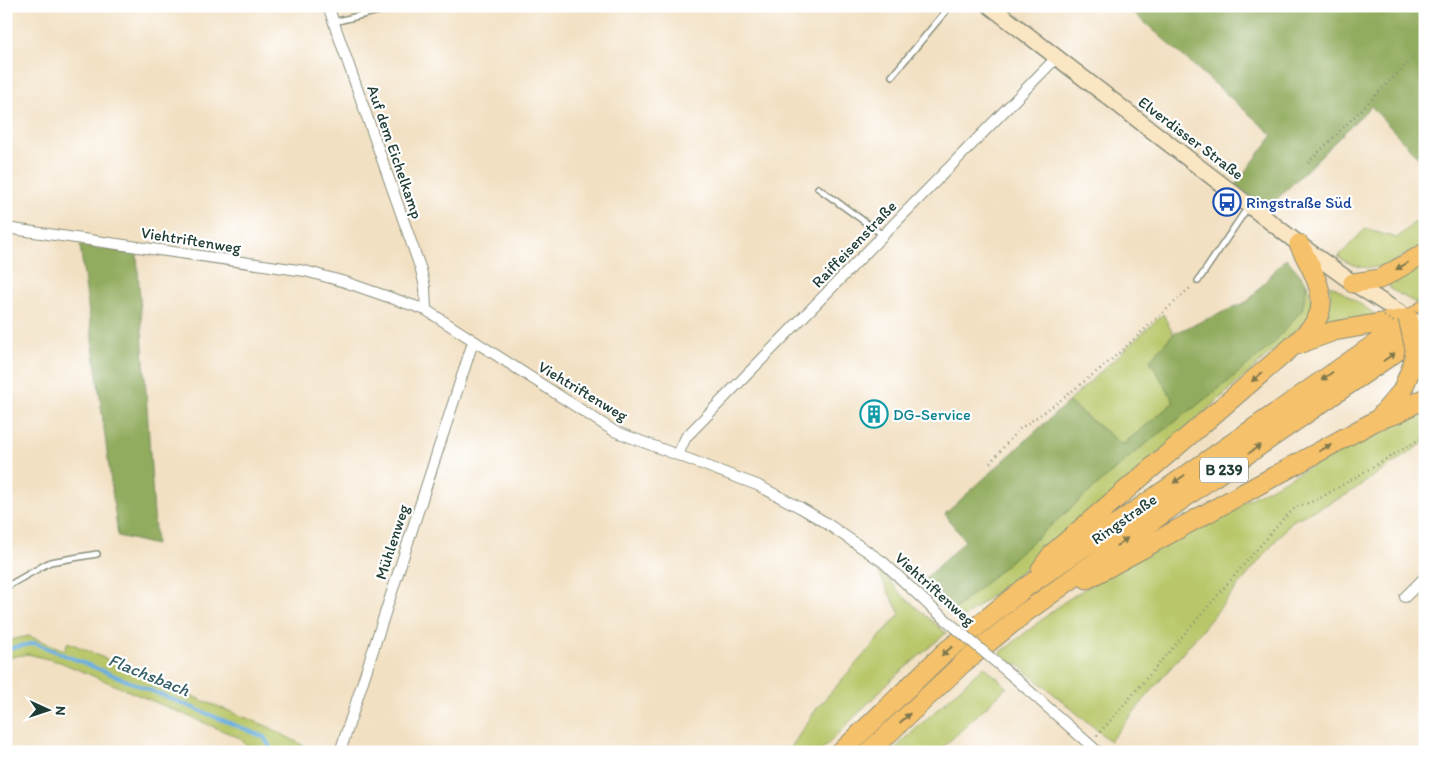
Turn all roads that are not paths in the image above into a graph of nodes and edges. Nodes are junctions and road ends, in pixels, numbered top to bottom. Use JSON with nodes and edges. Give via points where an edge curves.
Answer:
{"nodes":[{"id":1,"x":328,"y":6,"type":"edge"},
{"id":2,"x":398,"y":6,"type":"edge"},
{"id":3,"x":950,"y":6,"type":"edge"},
{"id":4,"x":990,"y":6,"type":"edge"},
{"id":5,"x":333,"y":22,"type":"junction"},
{"id":6,"x":1056,"y":57,"type":"junction"},
{"id":7,"x":892,"y":76,"type":"dead end"},
{"id":8,"x":818,"y":188,"type":"dead end"},
{"id":9,"x":1250,"y":204,"type":"junction"},
{"id":10,"x":6,"y":228,"type":"edge"},
{"id":11,"x":884,"y":235,"type":"junction"},
{"id":12,"x":1299,"y":244,"type":"junction"},
{"id":13,"x":1425,"y":253,"type":"edge"},
{"id":14,"x":1198,"y":281,"type":"road end"},
{"id":15,"x":1352,"y":283,"type":"junction"},
{"id":16,"x":1425,"y":309,"type":"edge"},
{"id":17,"x":426,"y":310,"type":"junction"},
{"id":18,"x":1409,"y":318,"type":"edge"},
{"id":19,"x":1425,"y":332,"type":"edge"},
{"id":20,"x":473,"y":342,"type":"junction"},
{"id":21,"x":1294,"y":346,"type":"junction"},
{"id":22,"x":1425,"y":398,"type":"edge"},
{"id":23,"x":1377,"y":420,"type":"junction"},
{"id":24,"x":678,"y":454,"type":"junction"},
{"id":25,"x":97,"y":554,"type":"dead end"},
{"id":26,"x":1425,"y":577,"type":"edge"},
{"id":27,"x":6,"y":587,"type":"edge"},
{"id":28,"x":1026,"y":587,"type":"junction"},
{"id":29,"x":1405,"y":597,"type":"dead end"},
{"id":30,"x":1026,"y":612,"type":"junction"},
{"id":31,"x":1092,"y":749,"type":"edge"},
{"id":32,"x":340,"y":752,"type":"edge"},
{"id":33,"x":841,"y":752,"type":"edge"},
{"id":34,"x":869,"y":752,"type":"edge"}],
"edges":[{"from":1,"to":5,"type":"street","name":"Auf dem Eichelkamp"},
{"from":2,"to":5,"type":"lane"},
{"from":3,"to":7,"type":"lane"},
{"from":4,"to":6,"type":"main road","name":"Elverdisser Straße"},
{"from":5,"to":17,"type":"street","name":"Auf dem Eichelkamp","via":[[421,270]]},
{"from":6,"to":9,"type":"main road","name":"Elverdisser Straße"},
{"from":6,"to":11,"type":"street","name":"Raiffeisenstraße"},
{"from":8,"to":11,"type":"lane"},
{"from":9,"to":12,"type":"main road","name":"Elverdisser Straße"},
{"from":9,"to":14,"type":"lane"},
{"from":10,"to":17,"type":"street","name":"Viehtriftenweg","via":[[305,271]]},
{"from":11,"to":24,"type":"street","name":"Raiffeisenstraße","via":[[686,437]]},
{"from":12,"to":15,"type":"main road","name":"Elverdisser Straße"},
{"from":12,"to":21,"type":"highway","via":[[1319,286],[1321,307],[1316,321]]},
{"from":13,"to":15,"type":"highway","one_way":true,"via":[[1380,279]]},
{"from":15,"to":18,"type":"main road","name":"Elverdisser Straße"},
{"from":16,"to":28,"type":"highway","name":"Ringstraße","number":"B 239","one_way":true},
{"from":17,"to":20,"type":"street","name":"Viehtriftenweg"},
{"from":18,"to":21,"type":"highway","bridge":true,"via":[[1334,331]]},
{"from":18,"to":23,"type":"highway","bridge":true,"via":[[1415,349],[1413,364],[1402,391]]},
{"from":30,"to":19,"type":"highway","name":"Ringstraße","number":"B 239","one_way":true},
{"from":20,"to":24,"type":"street","name":"Viehtriftenweg","via":[[614,430]]},
{"from":20,"to":32,"type":"street","name":"Mühlenweg"},
{"from":21,"to":28,"type":"highway","one_way":true,"via":[[1053,553]]},
{"from":22,"to":23,"type":"highway"},
{"from":30,"to":23,"type":"highway","one_way":true,"via":[[1047,608],[1080,584]]},
{"from":24,"to":31,"type":"street","name":"Viehtriftenweg","bridge":true,"via":[[756,485],[823,521],[883,562]]},
{"from":25,"to":27,"type":"lane","via":[[50,562]]},
{"from":26,"to":29,"type":"street"},
{"from":28,"to":33,"type":"highway","name":"Ringstraße","number":"B 239","one_way":true,"via":[[944,653]]},
{"from":34,"to":30,"type":"highway","name":"Ringstraße","number":"B 239","one_way":true,"via":[[963,663]]}]}
